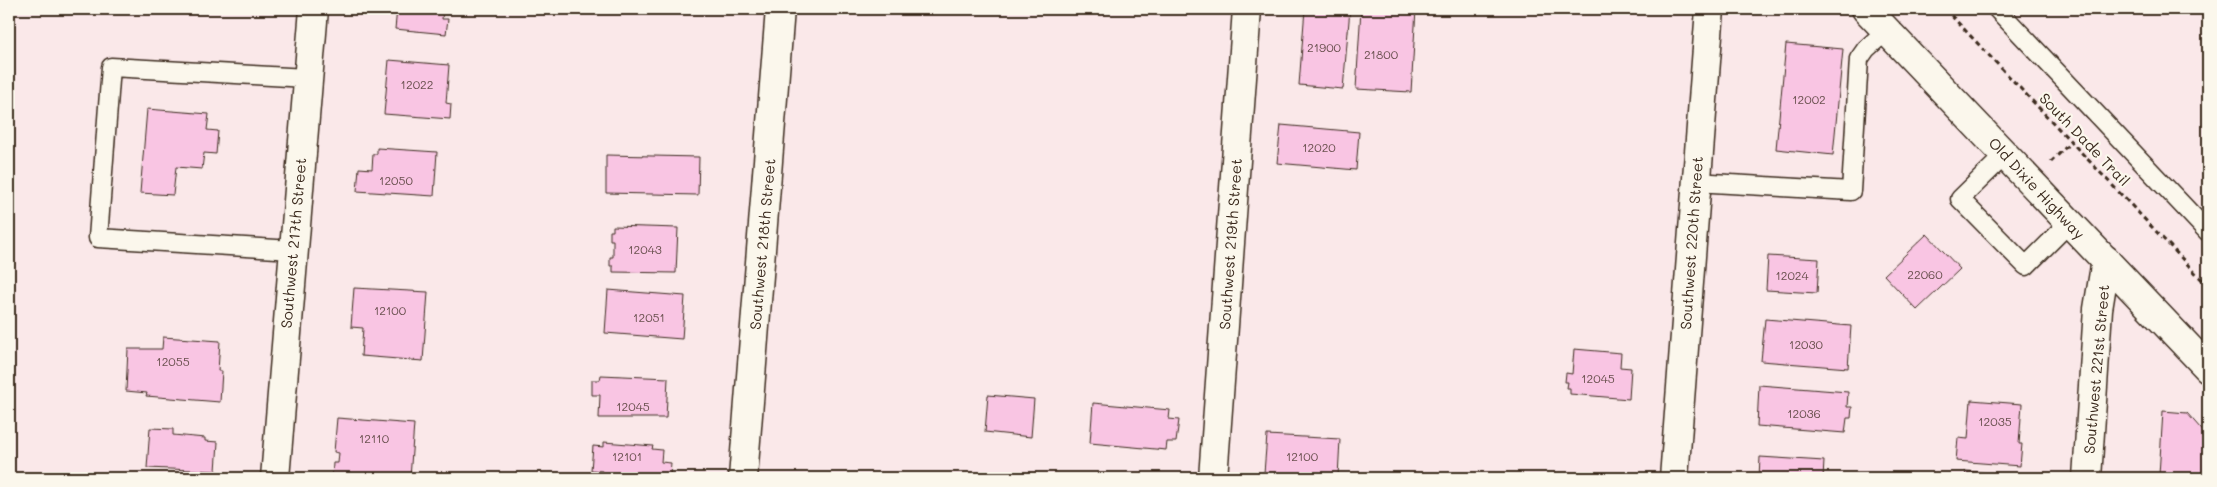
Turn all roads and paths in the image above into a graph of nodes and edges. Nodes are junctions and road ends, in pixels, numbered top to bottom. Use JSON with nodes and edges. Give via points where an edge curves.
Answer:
{"nodes":[{"id":1,"x":314,"y":9,"type":"edge"},
{"id":2,"x":780,"y":9,"type":"edge"},
{"id":3,"x":1247,"y":9,"type":"edge"},
{"id":4,"x":1710,"y":9,"type":"edge"},
{"id":5,"x":1866,"y":9,"type":"edge"},
{"id":6,"x":1945,"y":9,"type":"edge"},
{"id":7,"x":1997,"y":9,"type":"edge"},
{"id":8,"x":1887,"y":30,"type":"junction"},
{"id":9,"x":307,"y":78,"type":"junction"},
{"id":10,"x":2072,"y":141,"type":"junction"},
{"id":11,"x":2006,"y":154,"type":"junction"},
{"id":12,"x":2051,"y":162,"type":"dead end"},
{"id":13,"x":1695,"y":182,"type":"junction"},
{"id":14,"x":2070,"y":222,"type":"junction"},
{"id":15,"x":2208,"y":232,"type":"edge"},
{"id":16,"x":293,"y":250,"type":"junction"},
{"id":17,"x":2106,"y":260,"type":"junction"},
{"id":18,"x":2208,"y":286,"type":"edge"},
{"id":19,"x":2208,"y":368,"type":"edge"},
{"id":20,"x":275,"y":478,"type":"edge"},
{"id":21,"x":743,"y":478,"type":"edge"},
{"id":22,"x":1212,"y":478,"type":"edge"},
{"id":23,"x":1674,"y":478,"type":"edge"},
{"id":24,"x":2087,"y":478,"type":"edge"}],
"edges":[{"from":1,"to":9,"type":"street","name":"Southwest 217th Street"},
{"from":2,"to":21,"type":"street","name":"Southwest 218th Street"},
{"from":3,"to":22,"type":"street","name":"Southwest 219th Street"},
{"from":4,"to":13,"type":"street","name":"Southwest 220th Street"},
{"from":5,"to":8,"type":"street","name":"Old Dixie Highway"},
{"from":6,"to":10,"type":"path","name":"South Dade Trail"},
{"from":7,"to":15,"type":"lane"},
{"from":8,"to":11,"type":"street","name":"Old Dixie Highway"},
{"from":8,"to":13,"type":"lane","via":[[1859,59],[1851,191]]},
{"from":9,"to":16,"type":"street","name":"Southwest 217th Street"},
{"from":9,"to":16,"type":"lane","via":[[111,66],[98,238]]},
{"from":10,"to":12,"type":"path"},
{"from":10,"to":18,"type":"path","name":"South Dade Trail"},
{"from":11,"to":14,"type":"street","name":"Old Dixie Highway"},
{"from":11,"to":14,"type":"lane","via":[[1960,199],[2026,266]]},
{"from":13,"to":23,"type":"street","name":"Southwest 220th Street"},
{"from":14,"to":17,"type":"street","name":"Old Dixie Highway"},
{"from":16,"to":20,"type":"street","name":"Southwest 217th Street"},
{"from":17,"to":19,"type":"street","name":"Old Dixie Highway"},
{"from":17,"to":24,"type":"street","name":"Southwest 221st Street","via":[[2098,309]]}]}
